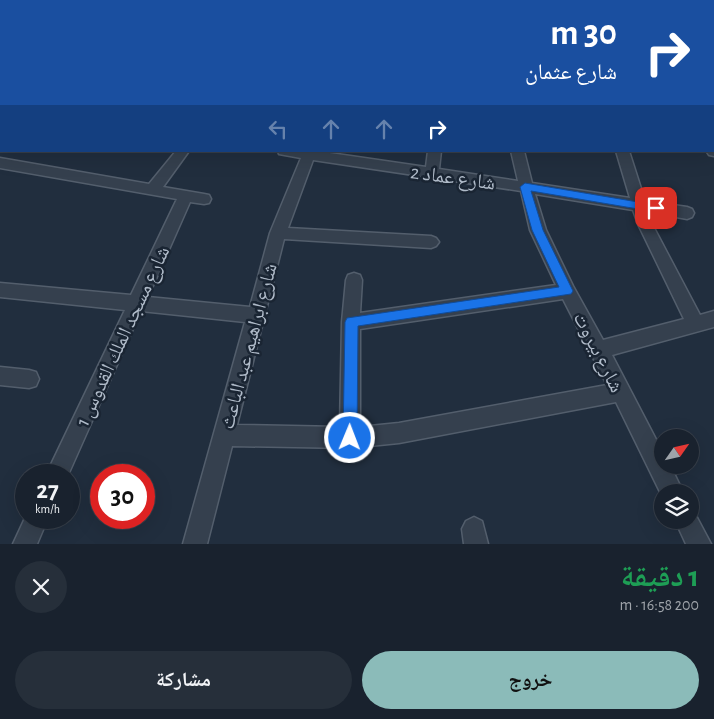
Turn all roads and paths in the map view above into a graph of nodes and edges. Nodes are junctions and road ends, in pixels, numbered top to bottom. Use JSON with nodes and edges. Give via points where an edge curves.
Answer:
{"nodes":[{"id":1,"x":183,"y":152,"type":"edge"},
{"id":2,"x":296,"y":152,"type":"edge"},
{"id":3,"x":434,"y":152,"type":"edge"},
{"id":4,"x":517,"y":152,"type":"edge"},
{"id":5,"x":622,"y":152,"type":"edge"},
{"id":6,"x":309,"y":153,"type":"edge"},
{"id":7,"x":0,"y":162,"type":"edge"},
{"id":8,"x":432,"y":174,"type":"junction"},
{"id":9,"x":525,"y":187,"type":"junction"},
{"id":10,"x":152,"y":191,"type":"junction"},
{"id":11,"x":186,"y":196,"type":"junction"},
{"id":12,"x":204,"y":199,"type":"dead end"},
{"id":13,"x":640,"y":206,"type":"junction"},
{"id":14,"x":687,"y":213,"type":"dead end"},
{"id":15,"x":278,"y":234,"type":"junction"},
{"id":16,"x":431,"y":242,"type":"dead end"},
{"id":17,"x":354,"y":280,"type":"dead end"},
{"id":18,"x":0,"y":290,"type":"edge"},
{"id":19,"x":567,"y":291,"type":"junction"},
{"id":20,"x":137,"y":304,"type":"junction"},
{"id":21,"x":255,"y":315,"type":"junction"},
{"id":22,"x":714,"y":319,"type":"edge"},
{"id":23,"x":351,"y":322,"type":"junction"},
{"id":24,"x":696,"y":324,"type":"junction"},
{"id":25,"x":599,"y":350,"type":"junction"},
{"id":26,"x":0,"y":376,"type":"edge"},
{"id":27,"x":30,"y":379,"type":"dead end"},
{"id":28,"x":619,"y":392,"type":"junction"},
{"id":29,"x":224,"y":435,"type":"junction"},
{"id":30,"x":350,"y":438,"type":"junction"},
{"id":31,"x":62,"y":464,"type":"edge"},
{"id":32,"x":668,"y":484,"type":"edge"},
{"id":33,"x":32,"y":529,"type":"edge"},
{"id":34,"x":691,"y":529,"type":"edge"},
{"id":35,"x":25,"y":544,"type":"edge"},
{"id":36,"x":195,"y":544,"type":"edge"},
{"id":37,"x":699,"y":544,"type":"edge"}],
"edges":[{"from":1,"to":10,"type":"street"},
{"from":2,"to":6,"type":"street","name":"شارع عماد 2"},
{"from":3,"to":8,"type":"street"},
{"from":4,"to":9,"type":"street","name":"شارع بيروت"},
{"from":5,"to":13,"type":"street"},
{"from":6,"to":8,"type":"street","name":"شارع عماد 2"},
{"from":6,"to":15,"type":"street","name":"شارع ابراهيم عبد الباعث"},
{"from":7,"to":10,"type":"street"},
{"from":8,"to":9,"type":"street","name":"شارع عماد 2"},
{"from":9,"to":13,"type":"street","name":"شارع عماد 2"},
{"from":9,"to":19,"type":"street","name":"شارع بيروت","via":[[538,230]]},
{"from":10,"to":11,"type":"street"},
{"from":11,"to":12,"type":"street"},
{"from":11,"to":20,"type":"street","name":"شارع مسجد الملك القدوس 1"},
{"from":13,"to":14,"type":"street","name":"شارع عماد 2"},
{"from":13,"to":24,"type":"street","via":[[645,224]]},
{"from":15,"to":16,"type":"street"},
{"from":15,"to":21,"type":"street","name":"شارع ابراهيم عبد الباعث"},
{"from":17,"to":23,"type":"street"},
{"from":18,"to":20,"type":"street"},
{"from":19,"to":23,"type":"street"},
{"from":19,"to":25,"type":"street","name":"شارع بيروت"},
{"from":20,"to":21,"type":"street"},
{"from":20,"to":31,"type":"street","name":"شارع مسجد الملك القدوس 1"},
{"from":21,"to":29,"type":"street","name":"شارع ابراهيم عبد الباعث"},
{"from":22,"to":24,"type":"street"},
{"from":23,"to":30,"type":"street"},
{"from":24,"to":25,"type":"street"},
{"from":25,"to":28,"type":"street","name":"شارع بيروت"},
{"from":26,"to":27,"type":"street"},
{"from":28,"to":30,"type":"street","via":[[399,433]]},
{"from":28,"to":32,"type":"street","name":"شارع بيروت"},
{"from":29,"to":30,"type":"street"},
{"from":29,"to":36,"type":"street","name":"شارع ابراهيم عبد الباعث"},
{"from":33,"to":35,"type":"street"},
{"from":34,"to":37,"type":"street"}]}
